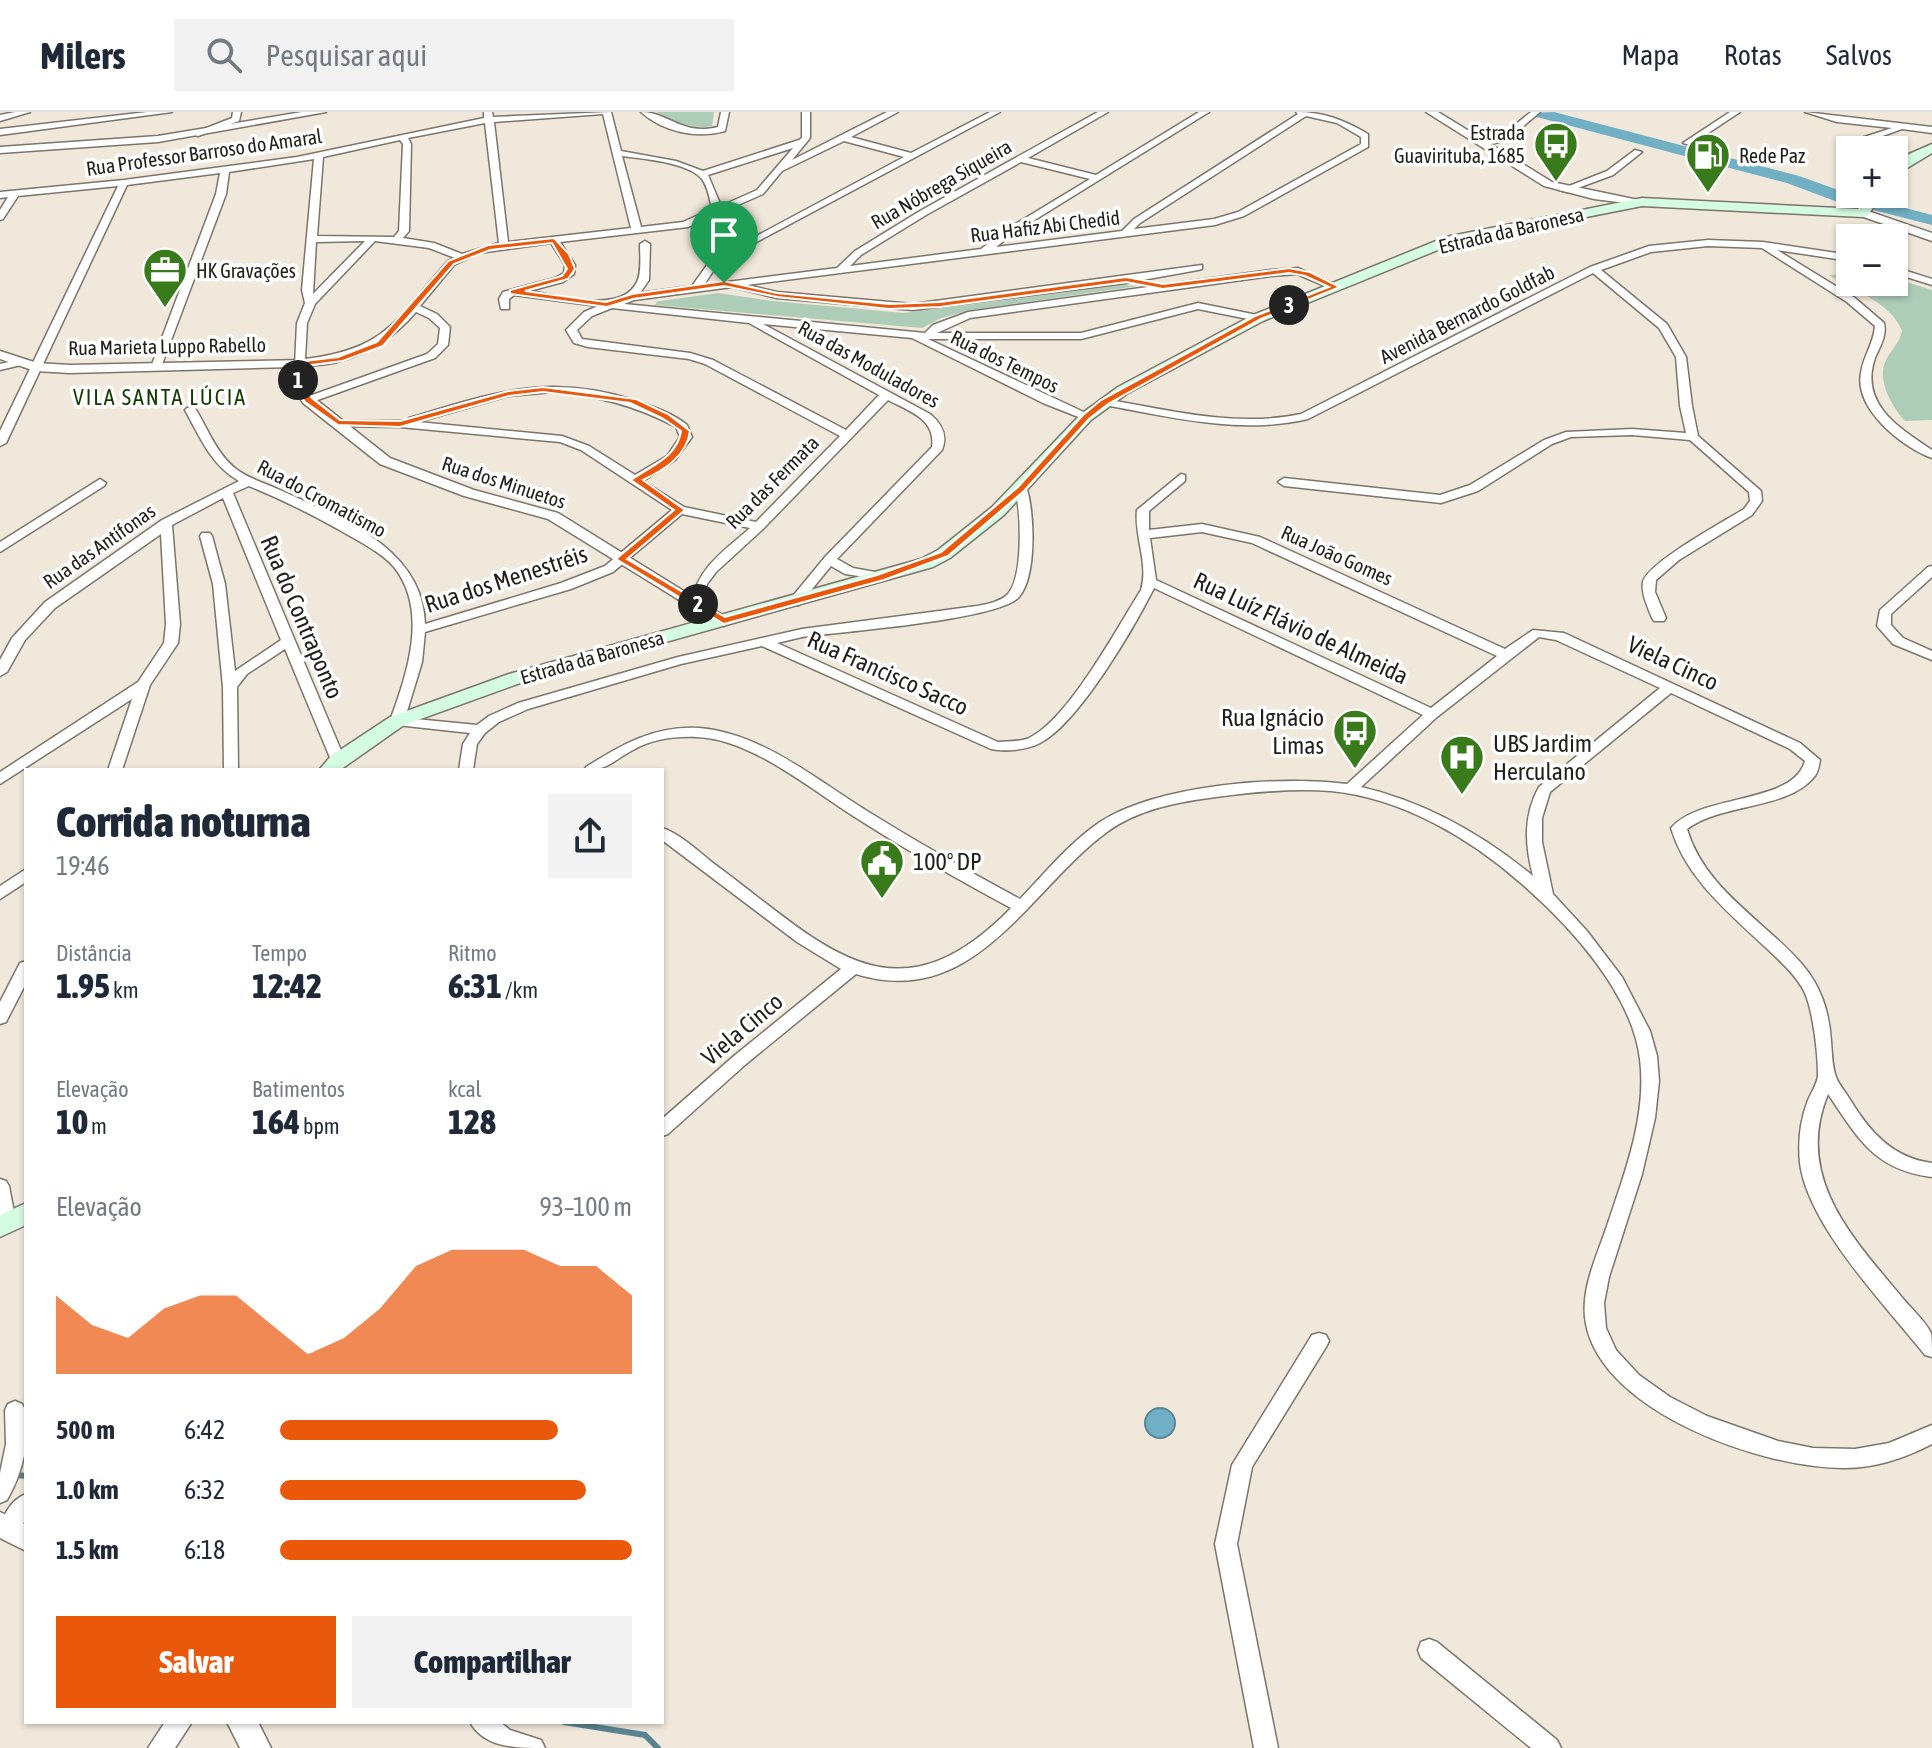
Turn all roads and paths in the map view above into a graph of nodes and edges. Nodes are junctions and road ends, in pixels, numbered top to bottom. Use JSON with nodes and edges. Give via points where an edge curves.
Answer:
{"nodes":[{"id":1,"x":26,"y":112,"type":"edge"},
{"id":2,"x":168,"y":112,"type":"edge"},
{"id":3,"x":237,"y":112,"type":"edge"},
{"id":4,"x":321,"y":112,"type":"edge"},
{"id":5,"x":605,"y":112,"type":"edge"},
{"id":6,"x":645,"y":112,"type":"edge"},
{"id":7,"x":725,"y":112,"type":"edge"},
{"id":8,"x":806,"y":112,"type":"edge"},
{"id":9,"x":894,"y":112,"type":"edge"},
{"id":10,"x":996,"y":112,"type":"edge"},
{"id":11,"x":1104,"y":112,"type":"edge"},
{"id":12,"x":1205,"y":112,"type":"edge"},
{"id":13,"x":1302,"y":112,"type":"edge"},
{"id":14,"x":1431,"y":112,"type":"edge"},
{"id":15,"x":1536,"y":112,"type":"edge"},
{"id":16,"x":1736,"y":112,"type":"edge"},
{"id":17,"x":1809,"y":112,"type":"edge"},
{"id":18,"x":488,"y":116,"type":"edge"},
{"id":19,"x":0,"y":118,"type":"edge"},
{"id":20,"x":1903,"y":127,"type":"junction"},
{"id":21,"x":1932,"y":130,"type":"edge"},
{"id":22,"x":0,"y":132,"type":"edge"},
{"id":23,"x":195,"y":134,"type":"junction"},
{"id":24,"x":403,"y":136,"type":"junction"},
{"id":25,"x":1876,"y":136,"type":"edge"},
{"id":26,"x":803,"y":140,"type":"junction"},
{"id":27,"x":840,"y":140,"type":"junction"},
{"id":28,"x":1932,"y":141,"type":"edge"},
{"id":29,"x":1483,"y":143,"type":"junction"},
{"id":30,"x":1687,"y":143,"type":"dead end"},
{"id":31,"x":0,"y":150,"type":"edge"},
{"id":32,"x":1932,"y":150,"type":"edge"},
{"id":33,"x":1638,"y":152,"type":"dead end"},
{"id":34,"x":619,"y":153,"type":"junction"},
{"id":35,"x":319,"y":155,"type":"junction"},
{"id":36,"x":911,"y":156,"type":"junction"},
{"id":37,"x":1913,"y":157,"type":"junction"},
{"id":38,"x":1021,"y":159,"type":"junction"},
{"id":39,"x":1908,"y":161,"type":"edge"},
{"id":40,"x":225,"y":170,"type":"junction"},
{"id":41,"x":776,"y":171,"type":"junction"},
{"id":42,"x":702,"y":174,"type":"junction"},
{"id":43,"x":1098,"y":178,"type":"junction"},
{"id":44,"x":124,"y":183,"type":"junction"},
{"id":45,"x":1564,"y":190,"type":"junction"},
{"id":46,"x":15,"y":194,"type":"junction"},
{"id":47,"x":0,"y":195,"type":"edge"},
{"id":48,"x":1642,"y":202,"type":"junction"},
{"id":49,"x":1866,"y":208,"type":"edge"},
{"id":50,"x":718,"y":212,"type":"junction"},
{"id":51,"x":1862,"y":213,"type":"junction"},
{"id":52,"x":0,"y":217,"type":"edge"},
{"id":53,"x":637,"y":232,"type":"junction"},
{"id":54,"x":1124,"y":235,"type":"junction"},
{"id":55,"x":1932,"y":237,"type":"edge"},
{"id":56,"x":373,"y":238,"type":"junction"},
{"id":57,"x":311,"y":239,"type":"junction"},
{"id":58,"x":396,"y":240,"type":"junction"},
{"id":59,"x":554,"y":240,"type":"junction"},
{"id":60,"x":645,"y":244,"type":"dead end"},
{"id":61,"x":504,"y":245,"type":"junction"},
{"id":62,"x":1763,"y":245,"type":"junction"},
{"id":63,"x":985,"y":251,"type":"junction"},
{"id":64,"x":1836,"y":256,"type":"edge"},
{"id":65,"x":461,"y":257,"type":"junction"},
{"id":66,"x":1198,"y":267,"type":"dead end"},
{"id":67,"x":842,"y":268,"type":"junction"},
{"id":68,"x":1594,"y":269,"type":"junction"},
{"id":69,"x":1908,"y":274,"type":"edge"},
{"id":70,"x":1126,"y":280,"type":"junction"},
{"id":71,"x":1932,"y":282,"type":"edge"},
{"id":72,"x":724,"y":283,"type":"junction"},
{"id":73,"x":1163,"y":286,"type":"junction"},
{"id":74,"x":697,"y":287,"type":"junction"},
{"id":75,"x":1336,"y":287,"type":"junction"},
{"id":76,"x":513,"y":292,"type":"junction"},
{"id":77,"x":632,"y":297,"type":"junction"},
{"id":78,"x":310,"y":303,"type":"junction"},
{"id":79,"x":607,"y":304,"type":"junction"},
{"id":80,"x":414,"y":307,"type":"junction"},
{"id":81,"x":505,"y":307,"type":"dead end"},
{"id":82,"x":1258,"y":318,"type":"junction"},
{"id":83,"x":749,"y":320,"type":"junction"},
{"id":84,"x":799,"y":324,"type":"junction"},
{"id":85,"x":910,"y":334,"type":"junction"},
{"id":86,"x":928,"y":336,"type":"junction"},
{"id":87,"x":964,"y":336,"type":"junction"},
{"id":88,"x":781,"y":338,"type":"junction"},
{"id":89,"x":942,"y":351,"type":"junction"},
{"id":90,"x":0,"y":355,"type":"edge"},
{"id":91,"x":21,"y":362,"type":"junction"},
{"id":92,"x":299,"y":363,"type":"junction"},
{"id":93,"x":0,"y":367,"type":"edge"},
{"id":94,"x":35,"y":367,"type":"junction"},
{"id":95,"x":156,"y":367,"type":"junction"},
{"id":96,"x":886,"y":395,"type":"junction"},
{"id":97,"x":308,"y":400,"type":"junction"},
{"id":98,"x":1104,"y":402,"type":"junction"},
{"id":99,"x":191,"y":410,"type":"dead end"},
{"id":100,"x":1086,"y":417,"type":"junction"},
{"id":101,"x":338,"y":423,"type":"junction"},
{"id":102,"x":400,"y":424,"type":"junction"},
{"id":103,"x":847,"y":435,"type":"junction"},
{"id":104,"x":1693,"y":437,"type":"junction"},
{"id":105,"x":0,"y":443,"type":"edge"},
{"id":106,"x":1932,"y":455,"type":"edge"},
{"id":107,"x":1181,"y":478,"type":"dead end"},
{"id":108,"x":636,"y":480,"type":"junction"},
{"id":109,"x":247,"y":482,"type":"junction"},
{"id":110,"x":1284,"y":482,"type":"dead end"},
{"id":111,"x":100,"y":483,"type":"dead end"},
{"id":112,"x":1021,"y":489,"type":"junction"},
{"id":113,"x":226,"y":492,"type":"junction"},
{"id":114,"x":680,"y":510,"type":"junction"},
{"id":115,"x":166,"y":523,"type":"junction"},
{"id":116,"x":759,"y":526,"type":"junction"},
{"id":117,"x":1142,"y":535,"type":"junction"},
{"id":118,"x":206,"y":536,"type":"dead end"},
{"id":119,"x":0,"y":548,"type":"edge"},
{"id":120,"x":621,"y":559,"type":"junction"},
{"id":121,"x":829,"y":560,"type":"junction"},
{"id":122,"x":1932,"y":570,"type":"edge"},
{"id":123,"x":881,"y":577,"type":"junction"},
{"id":124,"x":1151,"y":582,"type":"junction"},
{"id":125,"x":794,"y":602,"type":"junction"},
{"id":126,"x":697,"y":603,"type":"junction"},
{"id":127,"x":1659,"y":618,"type":"dead end"},
{"id":128,"x":724,"y":621,"type":"junction"},
{"id":129,"x":419,"y":630,"type":"junction"},
{"id":130,"x":290,"y":640,"type":"junction"},
{"id":131,"x":766,"y":643,"type":"junction"},
{"id":132,"x":1507,"y":655,"type":"junction"},
{"id":133,"x":1932,"y":656,"type":"edge"},
{"id":134,"x":0,"y":672,"type":"edge"},
{"id":135,"x":143,"y":685,"type":"junction"},
{"id":136,"x":230,"y":687,"type":"junction"},
{"id":137,"x":1669,"y":688,"type":"junction"},
{"id":138,"x":1432,"y":714,"type":"junction"},
{"id":139,"x":397,"y":721,"type":"junction"},
{"id":140,"x":480,"y":730,"type":"junction"},
{"id":141,"x":333,"y":765,"type":"edge"},
{"id":142,"x":116,"y":768,"type":"edge"},
{"id":143,"x":231,"y":768,"type":"edge"},
{"id":144,"x":466,"y":768,"type":"edge"},
{"id":145,"x":594,"y":768,"type":"edge"},
{"id":146,"x":0,"y":779,"type":"edge"},
{"id":147,"x":1350,"y":789,"type":"junction"},
{"id":148,"x":664,"y":834,"type":"edge"},
{"id":149,"x":24,"y":876,"type":"edge"},
{"id":150,"x":0,"y":894,"type":"edge"},
{"id":151,"x":1545,"y":895,"type":"junction"},
{"id":152,"x":1022,"y":907,"type":"junction"},
{"id":153,"x":854,"y":967,"type":"junction"},
{"id":154,"x":24,"y":971,"type":"edge"},
{"id":155,"x":0,"y":1018,"type":"edge"},
{"id":156,"x":1827,"y":1077,"type":"junction"},
{"id":157,"x":664,"y":1127,"type":"edge"},
{"id":158,"x":1932,"y":1170,"type":"edge"},
{"id":159,"x":0,"y":1186,"type":"edge"},
{"id":160,"x":16,"y":1216,"type":"edge"},
{"id":161,"x":1319,"y":1341,"type":"dead end"},
{"id":162,"x":1932,"y":1349,"type":"edge"},
{"id":163,"x":15,"y":1410,"type":"dead end"},
{"id":164,"x":1932,"y":1434,"type":"edge"},
{"id":165,"x":1,"y":1492,"type":"edge"},
{"id":166,"x":24,"y":1507,"type":"edge"},
{"id":167,"x":11,"y":1530,"type":"edge"},
{"id":168,"x":1429,"y":1650,"type":"dead end"},
{"id":169,"x":178,"y":1724,"type":"edge"},
{"id":170,"x":243,"y":1724,"type":"edge"},
{"id":171,"x":484,"y":1724,"type":"edge"},
{"id":172,"x":160,"y":1748,"type":"edge"},
{"id":173,"x":256,"y":1748,"type":"edge"},
{"id":174,"x":533,"y":1748,"type":"edge"},
{"id":175,"x":1266,"y":1748,"type":"edge"},
{"id":176,"x":1549,"y":1748,"type":"edge"}],
"edges":[{"from":1,"to":19,"type":"street"},
{"from":2,"to":22,"type":"street"},
{"from":3,"to":23,"type":"street","via":[[236,119]]},
{"from":4,"to":23,"type":"street"},
{"from":5,"to":18,"type":"street","name":"Rua Professor Barroso do Amaral"},
{"from":5,"to":34,"type":"street"},
{"from":6,"to":7,"type":"street","via":[[662,122],[709,133],[722,129]]},
{"from":8,"to":26,"type":"street"},
{"from":9,"to":27,"type":"street"},
{"from":10,"to":36,"type":"street"},
{"from":11,"to":38,"type":"street","name":"Rua Nóbrega Siqueira"},
{"from":12,"to":43,"type":"street"},
{"from":13,"to":54,"type":"street","via":[[1137,221]]},
{"from":13,"to":54,"type":"street","name":"Rua Hafiz Abi Chedid","via":[[1352,125],[1365,136],[1365,145],[1241,214]]},
{"from":14,"to":29,"type":"street"},
{"from":15,"to":29,"type":"street","via":[[1504,138]]},
{"from":16,"to":30,"type":"street"},
{"from":17,"to":20,"type":"street"},
{"from":18,"to":24,"type":"street","name":"Rua Professor Barroso do Amaral"},
{"from":18,"to":61,"type":"street"},
{"from":20,"to":21,"type":"street"},
{"from":20,"to":25,"type":"street"},
{"from":23,"to":31,"type":"street"},
{"from":24,"to":35,"type":"street","name":"Rua Professor Barroso do Amaral"},
{"from":24,"to":58,"type":"street","via":[[404,231]]},
{"from":26,"to":27,"type":"street"},
{"from":26,"to":41,"type":"street"},
{"from":26,"to":42,"type":"street"},
{"from":27,"to":36,"type":"street"},
{"from":27,"to":41,"type":"street"},
{"from":28,"to":37,"type":"main road"},
{"from":29,"to":45,"type":"street","via":[[1535,178]]},
{"from":32,"to":37,"type":"main road"},
{"from":33,"to":45,"type":"street","via":[[1610,173]]},
{"from":34,"to":42,"type":"street"},
{"from":34,"to":53,"type":"street"},
{"from":35,"to":40,"type":"street","name":"Rua Professor Barroso do Amaral"},
{"from":35,"to":57,"type":"street"},
{"from":36,"to":74,"type":"street","via":[[713,263]]},
{"from":37,"to":39,"type":"main road"},
{"from":38,"to":43,"type":"street"},
{"from":38,"to":67,"type":"street","name":"Rua Nóbrega Siqueira","via":[[923,213]]},
{"from":40,"to":44,"type":"street","name":"Rua Professor Barroso do Amaral"},
{"from":40,"to":95,"type":"street","via":[[221,194]]},
{"from":41,"to":50,"type":"street","via":[[760,192]]},
{"from":42,"to":50,"type":"street"},
{"from":43,"to":63,"type":"street"},
{"from":44,"to":46,"type":"street","name":"Rua Professor Barroso do Amaral"},
{"from":44,"to":94,"type":"street"},
{"from":45,"to":48,"type":"street"},
{"from":46,"to":47,"type":"street","name":"Rua Professor Barroso do Amaral"},
{"from":46,"to":52,"type":"street"},
{"from":48,"to":51,"type":"main road","name":"Estrada da Baronesa"},
{"from":48,"to":75,"type":"main road","name":"Estrada da Baronesa","via":[[1467,236]]},
{"from":49,"to":51,"type":"main road"},
{"from":50,"to":53,"type":"street","via":[[685,225]]},
{"from":51,"to":55,"type":"street"},
{"from":53,"to":59,"type":"street"},
{"from":54,"to":63,"type":"street","name":"Rua Hafiz Abi Chedid"},
{"from":56,"to":57,"type":"street"},
{"from":56,"to":58,"type":"street"},
{"from":56,"to":78,"type":"street"},
{"from":57,"to":78,"type":"street"},
{"from":58,"to":65,"type":"street"},
{"from":59,"to":61,"type":"street"},
{"from":59,"to":76,"type":"street","via":[[570,265],[569,274]]},
{"from":60,"to":77,"type":"street","via":[[644,280]]},
{"from":61,"to":65,"type":"street"},
{"from":62,"to":64,"type":"street","name":"Avenida Bernardo Goldfab"},
{"from":62,"to":68,"type":"street","name":"Avenida Bernardo Goldfab","via":[[1675,244]]},
{"from":62,"to":106,"type":"street","via":[[1851,300],[1880,325],[1864,387],[1868,402],[1890,427]]},
{"from":63,"to":67,"type":"street","name":"Rua Hafiz Abi Chedid"},
{"from":65,"to":80,"type":"street"},
{"from":66,"to":70,"type":"street"},
{"from":67,"to":72,"type":"street","name":"Rua Hafiz Abi Chedid"},
{"from":68,"to":98,"type":"street","name":"Avenida Bernardo Goldfab","via":[[1286,422],[1232,423]]},
{"from":68,"to":104,"type":"street","via":[[1663,326],[1676,345]]},
{"from":69,"to":71,"type":"street"},
{"from":70,"to":72,"type":"street","via":[[913,307],[777,295]]},
{"from":70,"to":73,"type":"street"},
{"from":72,"to":74,"type":"street","name":"Rua Hafiz Abi Chedid"},
{"from":73,"to":75,"type":"street","via":[[1289,271]]},
{"from":73,"to":86,"type":"street","via":[[968,315]]},
{"from":74,"to":77,"type":"street","name":"Rua Hafiz Abi Chedid"},
{"from":75,"to":82,"type":"main road","name":"Estrada da Baronesa"},
{"from":76,"to":79,"type":"street"},
{"from":76,"to":81,"type":"street","via":[[504,296]]},
{"from":77,"to":79,"type":"street","name":"Rua Hafiz Abi Chedid"},
{"from":78,"to":92,"type":"street","via":[[302,323]]},
{"from":79,"to":83,"type":"street"},
{"from":79,"to":103,"type":"street","via":[[575,324],[571,330],[578,341],[709,362]]},
{"from":80,"to":92,"type":"street","via":[[380,344],[362,353]]},
{"from":80,"to":97,"type":"street","via":[[445,327],[443,345],[431,356]]},
{"from":82,"to":87,"type":"street","via":[[1198,306],[1081,336]]},
{"from":82,"to":98,"type":"main road","name":"Estrada da Baronesa"},
{"from":83,"to":84,"type":"street"},
{"from":83,"to":88,"type":"street","name":"Rua das Moduladores"},
{"from":84,"to":85,"type":"street"},
{"from":84,"to":88,"type":"street"},
{"from":85,"to":86,"type":"street"},
{"from":85,"to":89,"type":"street","name":"Rua dos Tempos"},
{"from":86,"to":87,"type":"street"},
{"from":87,"to":89,"type":"street"},
{"from":88,"to":96,"type":"street","name":"Rua das Moduladores"},
{"from":89,"to":100,"type":"street","name":"Rua dos Tempos"},
{"from":90,"to":91,"type":"street","name":"Rua Marieta Luppo Rabello"},
{"from":91,"to":93,"type":"street"},
{"from":91,"to":94,"type":"street","name":"Rua Marieta Luppo Rabello"},
{"from":92,"to":95,"type":"street","name":"Rua Marieta Luppo Rabello"},
{"from":92,"to":97,"type":"street","via":[[299,386]]},
{"from":94,"to":95,"type":"street","name":"Rua Marieta Luppo Rabello"},
{"from":94,"to":105,"type":"street"},
{"from":96,"to":103,"type":"street","name":"Rua das Fermata"},
{"from":96,"to":121,"type":"street","name":"Rua das Moduladores","via":[[937,425],[938,448]]},
{"from":97,"to":101,"type":"street","name":"Rua dos Minuetos"},
{"from":98,"to":100,"type":"main road","name":"Estrada da Baronesa"},
{"from":99,"to":109,"type":"street","name":"Rua do Cromatismo","via":[[217,456]]},
{"from":100,"to":112,"type":"main road","name":"Estrada da Baronesa"},
{"from":101,"to":102,"type":"street"},
{"from":101,"to":120,"type":"street","name":"Rua dos Minuetos","via":[[385,461],[469,493],[553,516]]},
{"from":102,"to":108,"type":"street","via":[[562,439]]},
{"from":102,"to":108,"type":"street","via":[[508,393],[543,390],[632,401],[681,425],[686,437],[658,469]]},
{"from":103,"to":116,"type":"street","name":"Rua das Fermata"},
{"from":104,"to":110,"type":"street","via":[[1621,431],[1570,434],[1474,488],[1441,499]]},
{"from":104,"to":127,"type":"street","via":[[1755,491],[1756,501],[1748,512],[1675,557],[1650,579]]},
{"from":107,"to":117,"type":"street","via":[[1143,510]]},
{"from":108,"to":114,"type":"street"},
{"from":109,"to":113,"type":"street","name":"Rua das Antífonas"},
{"from":109,"to":129,"type":"street","name":"Rua do Cromatismo","via":[[278,493],[396,561],[407,579]]},
{"from":111,"to":119,"type":"street"},
{"from":112,"to":123,"type":"main road","name":"Estrada da Baronesa","via":[[944,554]]},
{"from":112,"to":131,"type":"street","name":"Rua Francisco Sacco","via":[[1027,505],[1021,575],[1014,595],[1004,602]]},
{"from":113,"to":115,"type":"street","name":"Rua das Antífonas"},
{"from":113,"to":130,"type":"street","name":"Rua do Contraponto"},
{"from":114,"to":116,"type":"street"},
{"from":114,"to":120,"type":"street","name":"Rua dos Menestréis"},
{"from":115,"to":134,"type":"street","name":"Rua das Antífonas","via":[[35,617]]},
{"from":115,"to":135,"type":"street","via":[[171,643]]},
{"from":116,"to":126,"type":"street","name":"Rua das Fermata","via":[[711,569]]},
{"from":117,"to":124,"type":"street"},
{"from":117,"to":132,"type":"street","name":"Rua João Gomes","via":[[1202,528],[1256,540]]},
{"from":118,"to":136,"type":"street","via":[[219,584]]},
{"from":120,"to":126,"type":"street","name":"Rua dos Minuetos"},
{"from":120,"to":129,"type":"street","name":"Rua dos Menestréis","via":[[566,586]]},
{"from":121,"to":123,"type":"street","via":[[849,571]]},
{"from":121,"to":125,"type":"street","name":"Rua das Moduladores"},
{"from":122,"to":133,"type":"street","via":[[1885,613],[1884,626],[1898,641]]},
{"from":123,"to":125,"type":"main road","name":"Estrada da Baronesa"},
{"from":124,"to":131,"type":"street","name":"Rua Francisco Sacco","via":[[1057,722],[1035,741],[1016,745],[996,746]]},
{"from":124,"to":138,"type":"street","name":"Rua Luíz Flávio de Almeida"},
{"from":125,"to":128,"type":"main road","name":"Estrada da Baronesa"},
{"from":126,"to":128,"type":"street","name":"Rua dos Minuetos"},
{"from":128,"to":139,"type":"main road","name":"Estrada da Baronesa","via":[[556,665]]},
{"from":129,"to":139,"type":"street","name":"Rua do Cromatismo"},
{"from":130,"to":136,"type":"street","via":[[242,671]]},
{"from":130,"to":141,"type":"street","name":"Rua do Contraponto"},
{"from":131,"to":140,"type":"street","name":"Estrada da Baronesa","via":[[678,661],[523,706]]},
{"from":132,"to":137,"type":"street","name":"Viela Cinco","via":[[1530,636],[1547,633]]},
{"from":132,"to":138,"type":"street"},
{"from":135,"to":142,"type":"street"},
{"from":135,"to":146,"type":"street"},
{"from":136,"to":143,"type":"street"},
{"from":137,"to":151,"type":"street","via":[[1544,790],[1533,812],[1532,837]]},
{"from":137,"to":156,"type":"street","name":"Viela Cinco","via":[[1795,746],[1813,760],[1805,781],[1703,812],[1679,828],[1681,843],[1698,867],[1808,984],[1823,1021]]},
{"from":138,"to":147,"type":"street"},
{"from":139,"to":140,"type":"street"},
{"from":139,"to":141,"type":"main road","name":"Estrada da Baronesa"},
{"from":140,"to":144,"type":"street","via":[[470,744]]},
{"from":145,"to":152,"type":"street","via":[[651,737],[692,732],[741,740]]},
{"from":147,"to":151,"type":"street","via":[[1440,821]]},
{"from":147,"to":152,"type":"street","via":[[1262,788],[1146,806],[1104,826]]},
{"from":148,"to":153,"type":"street","via":[[822,951]]},
{"from":149,"to":150,"type":"street"},
{"from":151,"to":164,"type":"street","via":[[1629,1000],[1645,1035],[1651,1077],[1623,1207],[1598,1284],[1596,1328],[1609,1356],[1636,1387],[1671,1410],[1730,1435],[1810,1458],[1898,1452]]},
{"from":152,"to":153,"type":"street","via":[[955,963],[918,975]]},
{"from":153,"to":157,"type":"street","name":"Viela Cinco"},
{"from":154,"to":155,"type":"street"},
{"from":156,"to":158,"type":"street","via":[[1870,1142],[1892,1161]]},
{"from":156,"to":162,"type":"street","via":[[1811,1110],[1812,1179],[1841,1233]]},
{"from":159,"to":160,"type":"street"},
{"from":161,"to":175,"type":"street","via":[[1242,1465],[1226,1544]]},
{"from":163,"to":165,"type":"street","via":[[13,1471]]},
{"from":166,"to":167,"type":"street"},
{"from":168,"to":176,"type":"street"},
{"from":169,"to":172,"type":"street"},
{"from":170,"to":173,"type":"street"},
{"from":171,"to":174,"type":"street","via":[[504,1740]]}]}
